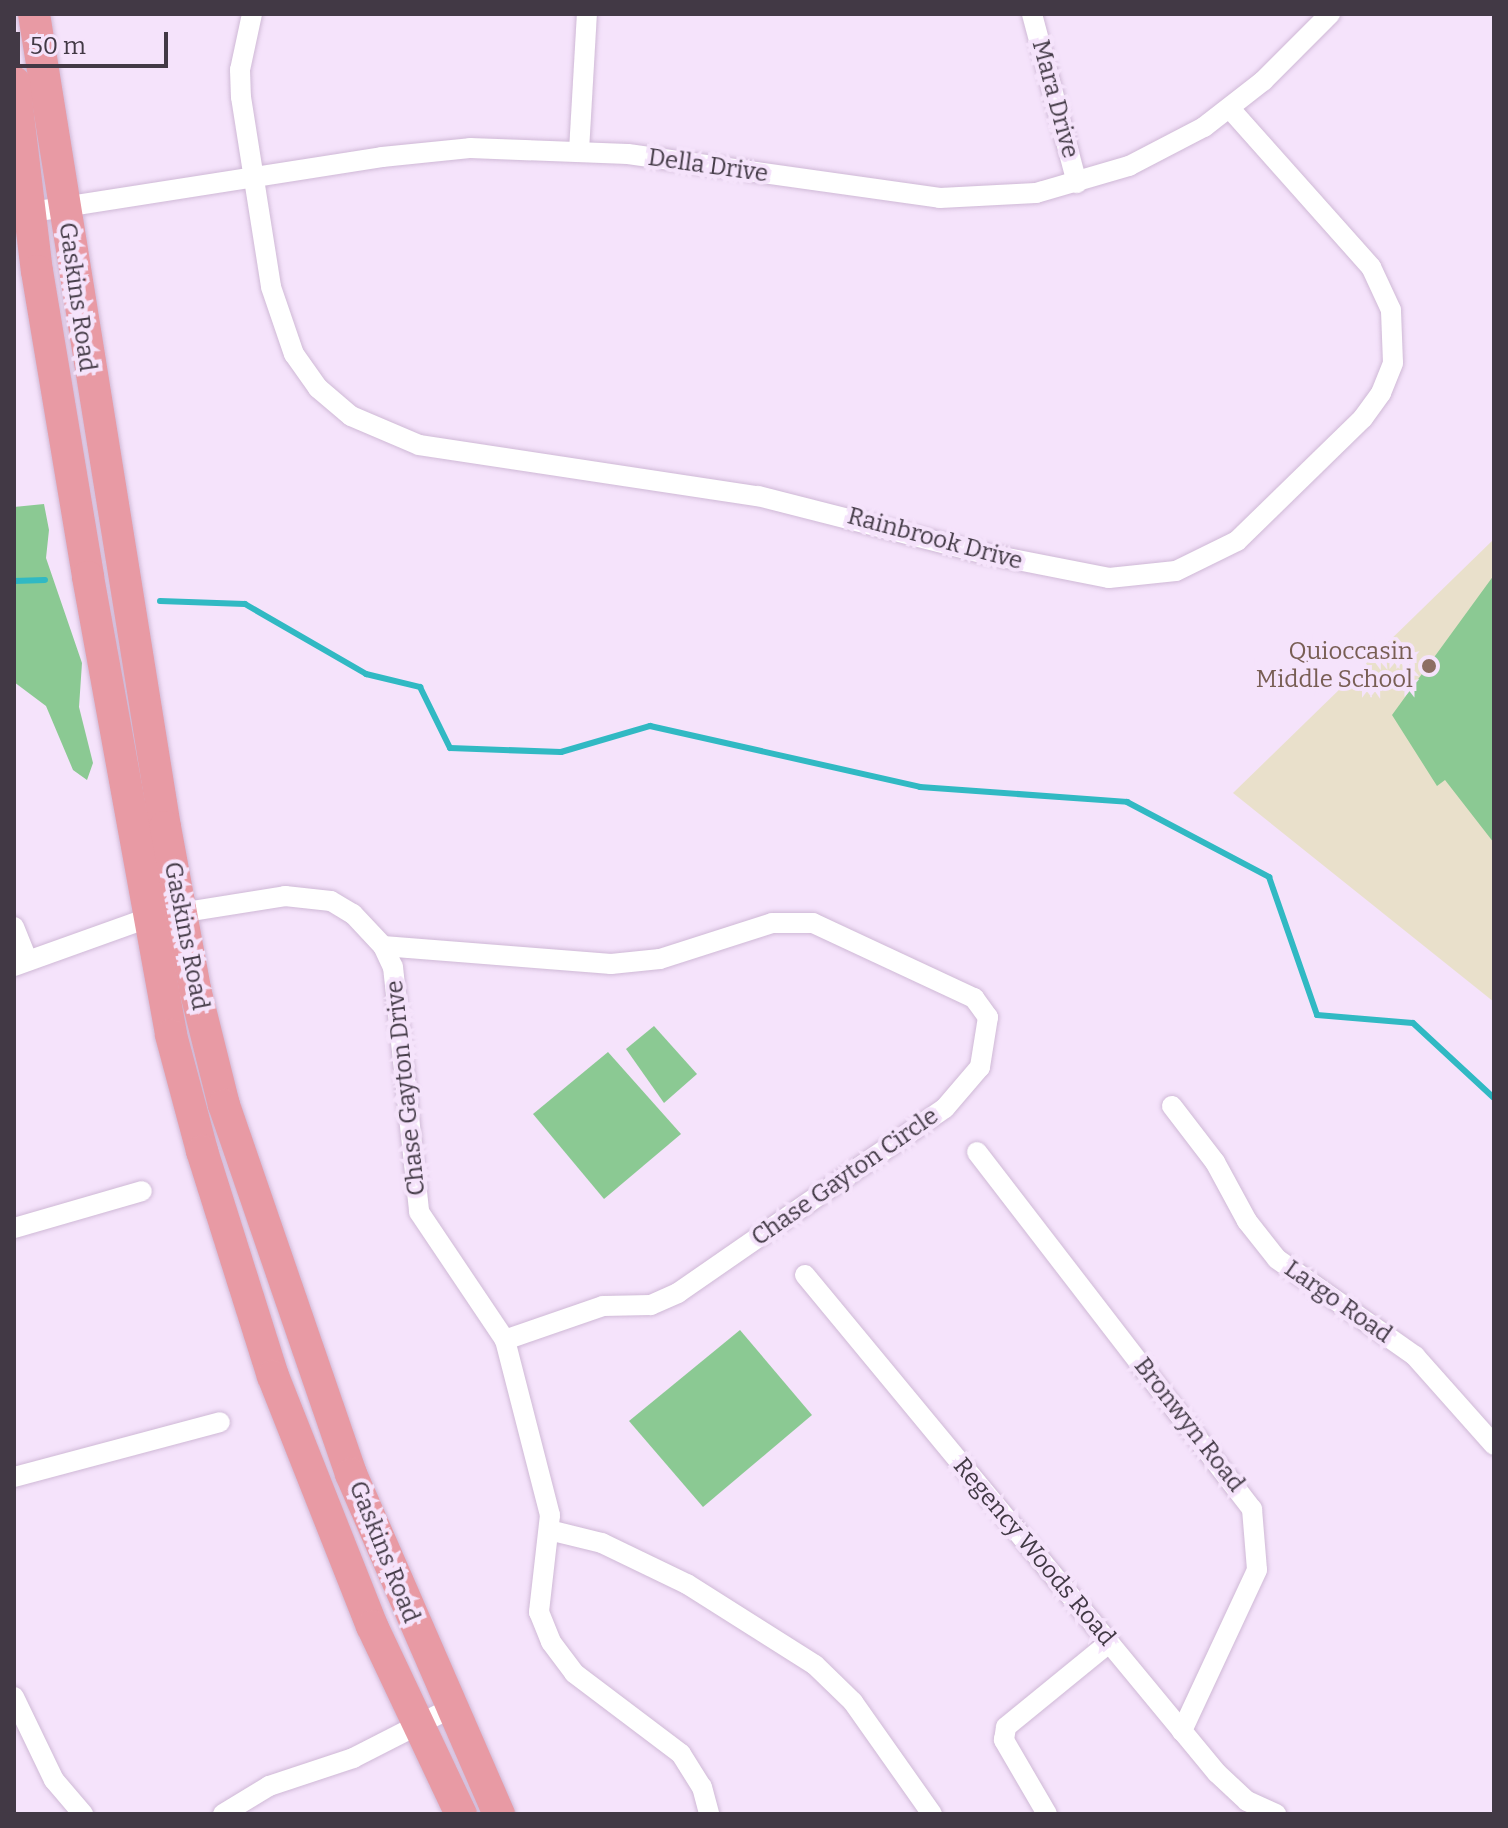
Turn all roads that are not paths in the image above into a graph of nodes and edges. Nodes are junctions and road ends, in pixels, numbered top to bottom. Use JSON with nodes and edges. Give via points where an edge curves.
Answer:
{"nodes":[{"id":1,"x":34,"y":14,"type":"edge"},
{"id":2,"x":252,"y":14,"type":"edge"},
{"id":3,"x":587,"y":14,"type":"edge"},
{"id":4,"x":1032,"y":14,"type":"edge"},
{"id":5,"x":1330,"y":14,"type":"edge"},
{"id":6,"x":14,"y":82,"type":"edge"},
{"id":7,"x":1230,"y":109,"type":"junction"},
{"id":8,"x":579,"y":151,"type":"junction"},
{"id":9,"x":256,"y":177,"type":"junction"},
{"id":10,"x":1077,"y":183,"type":"junction"},
{"id":11,"x":64,"y":207,"type":"junction"},
{"id":12,"x":32,"y":212,"type":"junction"},
{"id":13,"x":181,"y":912,"type":"junction"},
{"id":14,"x":148,"y":918,"type":"junction"},
{"id":15,"x":14,"y":927,"type":"edge"},
{"id":16,"x":383,"y":946,"type":"junction"},
{"id":17,"x":21,"y":963,"type":"edge"},
{"id":18,"x":1172,"y":1106,"type":"dead end"},
{"id":19,"x":977,"y":1152,"type":"dead end"},
{"id":20,"x":142,"y":1191,"type":"dead end"},
{"id":21,"x":14,"y":1228,"type":"edge"},
{"id":22,"x":805,"y":1275,"type":"dead end"},
{"id":23,"x":505,"y":1340,"type":"junction"},
{"id":24,"x":220,"y":1422,"type":"dead end"},
{"id":25,"x":1494,"y":1445,"type":"edge"},
{"id":26,"x":14,"y":1477,"type":"edge"},
{"id":27,"x":549,"y":1530,"type":"junction"},
{"id":28,"x":1109,"y":1643,"type":"junction"},
{"id":29,"x":14,"y":1697,"type":"edge"},
{"id":30,"x":449,"y":1709,"type":"junction"},
{"id":31,"x":418,"y":1725,"type":"junction"},
{"id":32,"x":1182,"y":1731,"type":"junction"},
{"id":33,"x":83,"y":1814,"type":"edge"},
{"id":34,"x":223,"y":1814,"type":"edge"},
{"id":35,"x":461,"y":1814,"type":"edge"},
{"id":36,"x":499,"y":1814,"type":"edge"},
{"id":37,"x":709,"y":1814,"type":"edge"},
{"id":38,"x":932,"y":1814,"type":"edge"},
{"id":39,"x":1047,"y":1814,"type":"edge"},
{"id":40,"x":1276,"y":1814,"type":"edge"}],
"edges":[{"from":1,"to":11,"type":"main road","name":"Gaskins Road"},
{"from":2,"to":9,"type":"street","name":"Rainbrook Drive","via":[[240,70]]},
{"from":3,"to":8,"type":"street"},
{"from":4,"to":10,"type":"street","name":"Mara Drive"},
{"from":5,"to":7,"type":"street","name":"Della Drive"},
{"from":6,"to":12,"type":"main road","name":"Gaskins Road"},
{"from":7,"to":9,"type":"street","name":"Rainbrook Drive","via":[[1371,267],[1391,310],[1393,363],[1363,418],[1237,541],[1185,568],[1128,578],[1008,559],[770,498],[419,445],[372,429],[318,388],[281,328]]},
{"from":7,"to":10,"type":"street","name":"Della Drive","via":[[1162,151]]},
{"from":8,"to":9,"type":"street","name":"Della Drive","via":[[440,150]]},
{"from":8,"to":10,"type":"street","name":"Della Drive","via":[[940,198],[995,199]]},
{"from":9,"to":11,"type":"street","name":"Della Drive"},
{"from":11,"to":12,"type":"street","name":"Della Drive"},
{"from":11,"to":13,"type":"main road","name":"Gaskins Road"},
{"from":12,"to":14,"type":"main road","name":"Gaskins Road","via":[[37,271]]},
{"from":13,"to":14,"type":"street","name":"Chase Gayton Drive"},
{"from":13,"to":16,"type":"street","name":"Chase Gayton Drive","via":[[285,896],[331,901],[353,914]]},
{"from":13,"to":30,"type":"main road","name":"Gaskins Road","via":[[224,1105],[256,1209],[351,1474]]},
{"from":14,"to":17,"type":"street","name":"Chase Gayton Drive"},
{"from":14,"to":31,"type":"main road","name":"Gaskins Road","via":[[202,1151],[255,1324],[314,1486]]},
{"from":15,"to":17,"type":"street"},
{"from":16,"to":23,"type":"street","name":"Chase Gayton Drive","via":[[393,967],[419,1212]]},
{"from":16,"to":23,"type":"street","name":"Chase Gayton Circle","via":[[611,964],[660,959],[772,923],[813,923],[974,998],[988,1017],[980,1067],[945,1108],[678,1293],[651,1305],[603,1306]]},
{"from":18,"to":25,"type":"street","name":"Largo Road","via":[[1277,1259],[1415,1356]]},
{"from":19,"to":32,"type":"street","name":"Bronwyn Road","via":[[1252,1509],[1257,1570]]},
{"from":20,"to":21,"type":"street"},
{"from":22,"to":28,"type":"street","name":"Regency Woods Road"},
{"from":23,"to":27,"type":"street","name":"Chase Gayton Drive"},
{"from":24,"to":26,"type":"street"},
{"from":27,"to":37,"type":"street","name":"Chase Gayton Drive","via":[[538,1596],[551,1642],[590,1688],[613,1699],[681,1754],[702,1787]]},
{"from":27,"to":38,"type":"street","via":[[602,1543],[687,1584],[815,1665],[853,1702]]},
{"from":28,"to":32,"type":"street","name":"Regency Woods Road"},
{"from":28,"to":39,"type":"street","via":[[1006,1727],[1004,1740]]},
{"from":29,"to":33,"type":"street","via":[[54,1780]]},
{"from":30,"to":31,"type":"street"},
{"from":30,"to":36,"type":"main road","name":"Gaskins Road"},
{"from":31,"to":34,"type":"street","via":[[353,1758],[269,1786]]},
{"from":31,"to":35,"type":"main road","name":"Gaskins Road"},
{"from":32,"to":40,"type":"street","name":"Regency Woods Road","via":[[1235,1792]]}]}
